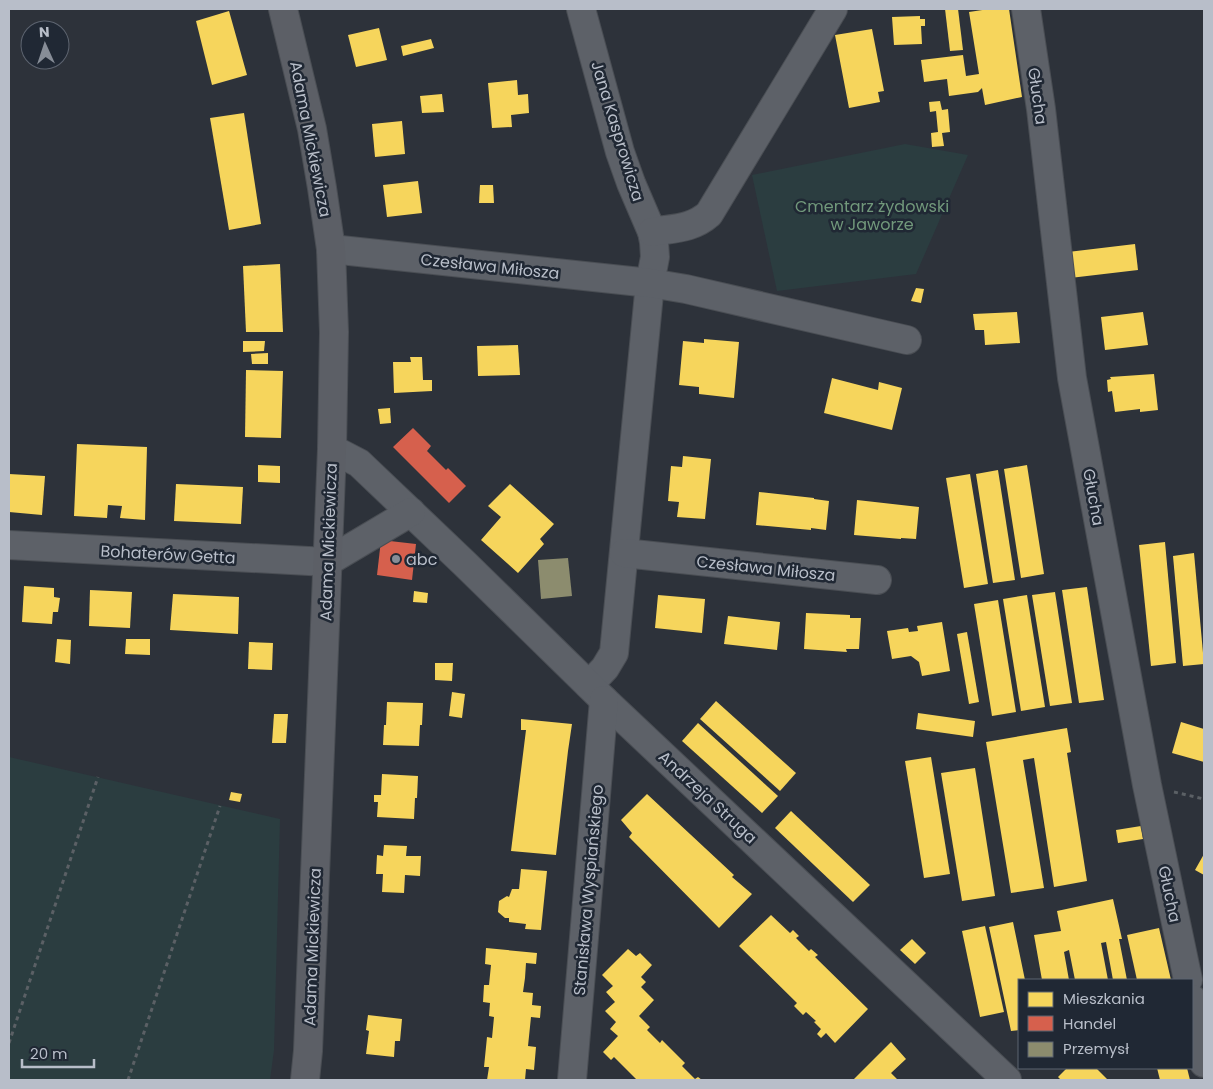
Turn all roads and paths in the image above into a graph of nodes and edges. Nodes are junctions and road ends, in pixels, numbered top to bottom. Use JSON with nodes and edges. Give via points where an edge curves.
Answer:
{"nodes":[{"id":1,"x":284,"y":9,"type":"edge"},
{"id":2,"x":581,"y":9,"type":"edge"},
{"id":3,"x":833,"y":9,"type":"edge"},
{"id":4,"x":1026,"y":9,"type":"edge"},
{"id":5,"x":652,"y":232,"type":"junction"},
{"id":6,"x":331,"y":248,"type":"junction"},
{"id":7,"x":650,"y":283,"type":"junction"},
{"id":8,"x":907,"y":340,"type":"dead end"},
{"id":9,"x":332,"y":449,"type":"junction"},
{"id":10,"x":411,"y":512,"type":"junction"},
{"id":11,"x":9,"y":545,"type":"edge"},
{"id":12,"x":624,"y":554,"type":"junction"},
{"id":13,"x":327,"y":562,"type":"junction"},
{"id":14,"x":877,"y":580,"type":"dead end"},
{"id":15,"x":596,"y":692,"type":"junction"},
{"id":16,"x":98,"y":777,"type":"dead end"},
{"id":17,"x":220,"y":806,"type":"dead end"},
{"id":18,"x":1188,"y":979,"type":"edge"},
{"id":19,"x":1193,"y":1004,"type":"edge"},
{"id":20,"x":9,"y":1042,"type":"edge"},
{"id":21,"x":1204,"y":1063,"type":"edge"},
{"id":22,"x":578,"y":1075,"type":"edge"},
{"id":23,"x":128,"y":1080,"type":"edge"},
{"id":24,"x":305,"y":1080,"type":"edge"},
{"id":25,"x":1007,"y":1080,"type":"edge"}],
"edges":[{"from":1,"to":6,"type":"main road","name":"Adama Mickiewicza","via":[[312,129]]},
{"from":2,"to":5,"type":"street","name":"Jana Kasprowicza","via":[[620,152]]},
{"from":3,"to":5,"type":"street","via":[[709,214],[694,224]]},
{"from":4,"to":18,"type":"street","name":"Głucha","via":[[1072,378],[1147,785]]},
{"from":5,"to":7,"type":"street","name":"Jana Kasprowicza","via":[[655,250]]},
{"from":6,"to":7,"type":"street","name":"Czesława Miłosza"},
{"from":6,"to":9,"type":"main road","name":"Adama Mickiewicza","via":[[334,332]]},
{"from":7,"to":8,"type":"street","name":"Czesława Miłosza"},
{"from":7,"to":12,"type":"street"},
{"from":9,"to":10,"type":"street","name":"Andrzeja Struga","via":[[359,463]]},
{"from":9,"to":13,"type":"main road","name":"Adama Mickiewicza"},
{"from":10,"to":13,"type":"street"},
{"from":10,"to":15,"type":"street","name":"Andrzeja Struga"},
{"from":11,"to":13,"type":"street","name":"Bohaterów Getta"},
{"from":12,"to":14,"type":"street","name":"Czesława Miłosza"},
{"from":12,"to":15,"type":"street","via":[[614,653]]},
{"from":13,"to":24,"type":"main road","name":"Adama Mickiewicza"},
{"from":15,"to":22,"type":"street","name":"Stanisława Wyspiańskiego"},
{"from":15,"to":25,"type":"street","name":"Andrzeja Struga"},
{"from":16,"to":20,"type":"path"},
{"from":17,"to":23,"type":"path"},
{"from":19,"to":21,"type":"street"}]}
